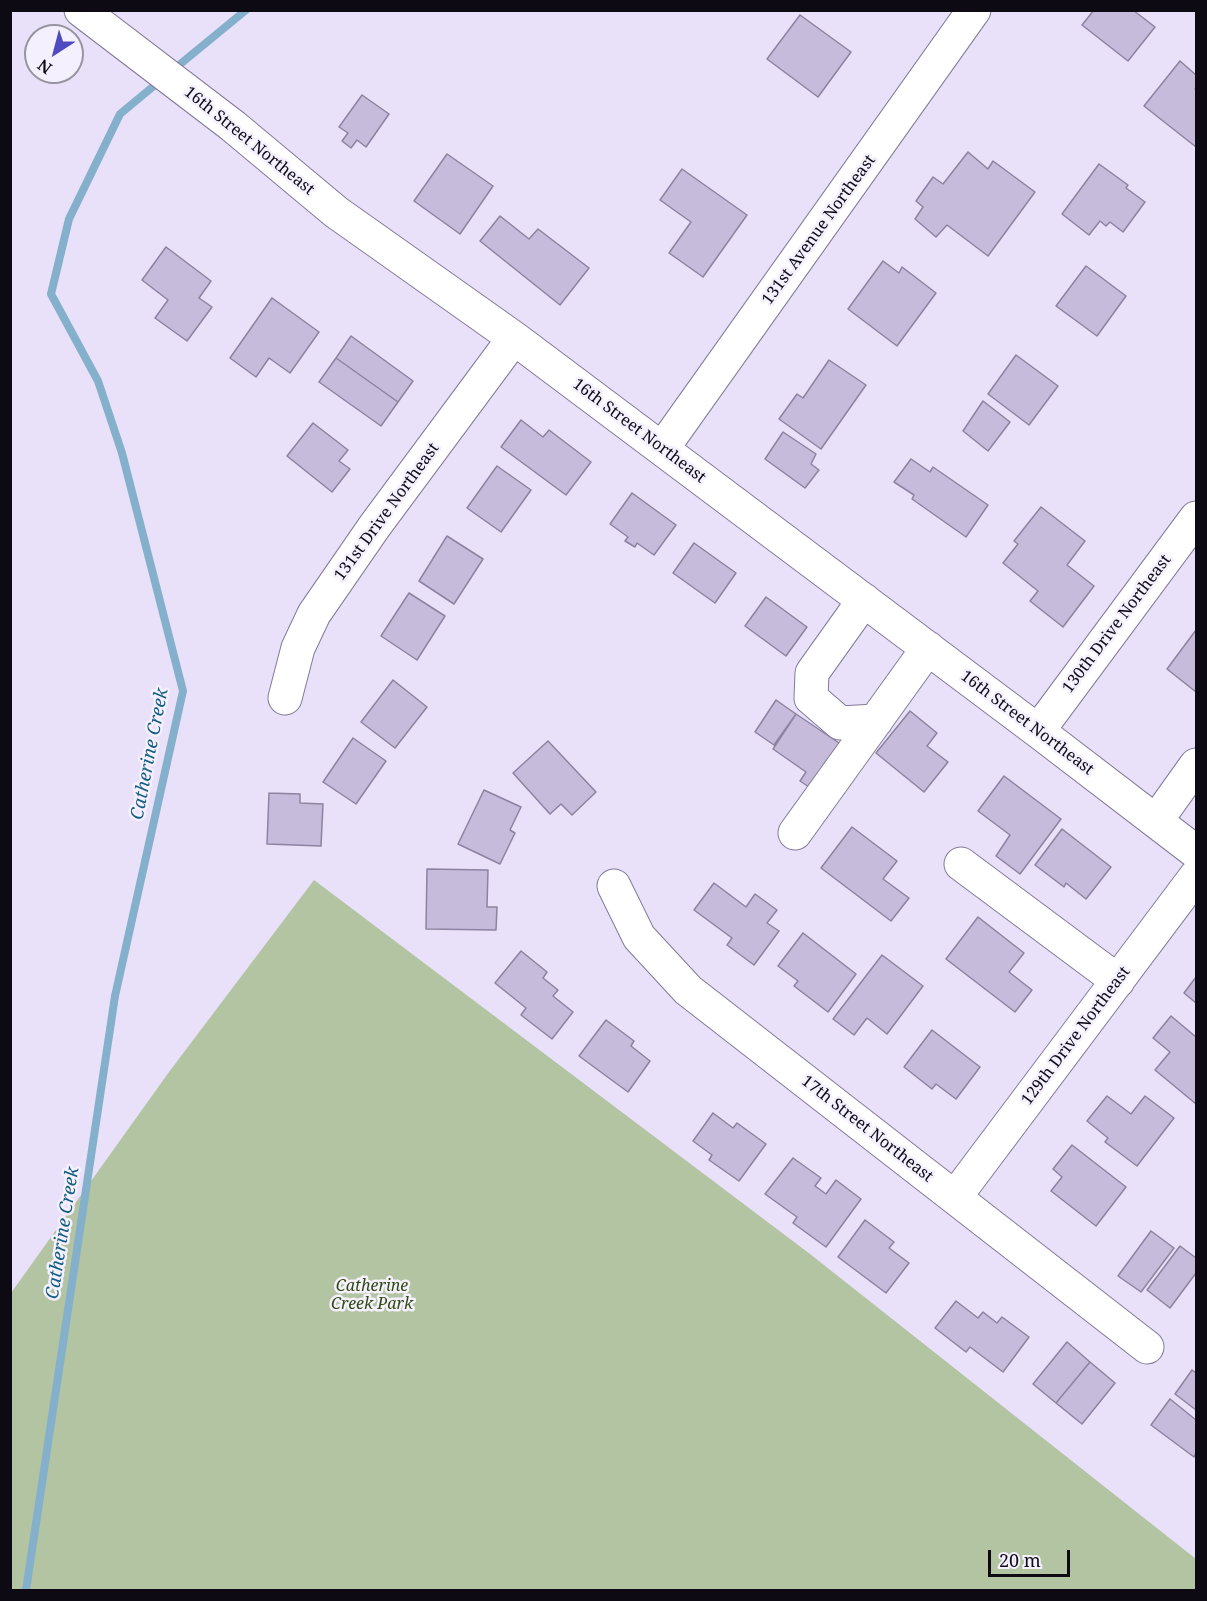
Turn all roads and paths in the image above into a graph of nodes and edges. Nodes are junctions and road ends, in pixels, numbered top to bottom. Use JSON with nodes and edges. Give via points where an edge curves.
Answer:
{"nodes":[{"id":1,"x":81,"y":10,"type":"edge"},
{"id":2,"x":974,"y":10,"type":"edge"},
{"id":3,"x":514,"y":338,"type":"junction"},
{"id":4,"x":662,"y":449,"type":"junction"},
{"id":5,"x":1197,"y":518,"type":"edge"},
{"id":6,"x":864,"y":600,"type":"junction"},
{"id":7,"x":928,"y":648,"type":"junction"},
{"id":8,"x":285,"y":698,"type":"dead end"},
{"id":9,"x":876,"y":721,"type":"junction"},
{"id":10,"x":1038,"y":731,"type":"junction"},
{"id":11,"x":1197,"y":765,"type":"edge"},
{"id":12,"x":1156,"y":821,"type":"junction"},
{"id":13,"x":795,"y":833,"type":"dead end"},
{"id":14,"x":1197,"y":852,"type":"edge"},
{"id":15,"x":962,"y":864,"type":"dead end"},
{"id":16,"x":1197,"y":876,"type":"edge"},
{"id":17,"x":614,"y":886,"type":"dead end"},
{"id":18,"x":1118,"y":981,"type":"junction"},
{"id":19,"x":955,"y":1197,"type":"junction"},
{"id":20,"x":1148,"y":1347,"type":"dead end"}],
"edges":[{"from":1,"to":3,"type":"street","name":"16th Street Northeast","via":[[336,212]]},
{"from":2,"to":4,"type":"street","name":"131st Avenue Northeast"},
{"from":3,"to":4,"type":"street","name":"16th Street Northeast"},
{"from":3,"to":8,"type":"street","name":"131st Drive Northeast","via":[[314,614],[298,648]]},
{"from":4,"to":6,"type":"street","name":"16th Street Northeast"},
{"from":5,"to":10,"type":"street","name":"130th Drive Northeast"},
{"from":6,"to":7,"type":"street","name":"16th Street Northeast"},
{"from":6,"to":9,"type":"street","via":[[812,673],[811,698],[840,723]]},
{"from":7,"to":9,"type":"street"},
{"from":7,"to":10,"type":"street","name":"16th Street Northeast"},
{"from":9,"to":13,"type":"street"},
{"from":10,"to":12,"type":"street","name":"16th Street Northeast"},
{"from":11,"to":12,"type":"street"},
{"from":12,"to":14,"type":"street","name":"16th Street Northeast"},
{"from":15,"to":18,"type":"street"},
{"from":16,"to":18,"type":"street","name":"129th Drive Northeast"},
{"from":17,"to":19,"type":"street","name":"17th Street Northeast","via":[[639,937],[688,990]]},
{"from":18,"to":19,"type":"street","name":"129th Drive Northeast"},
{"from":19,"to":20,"type":"street","name":"17th Street Northeast"}]}
